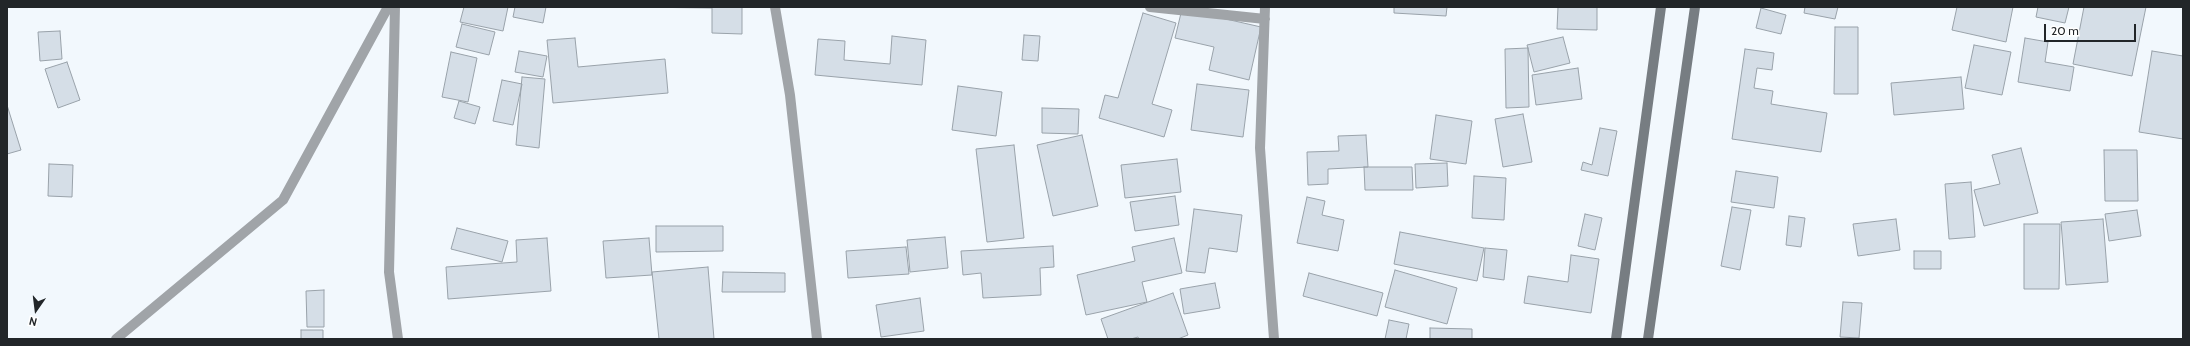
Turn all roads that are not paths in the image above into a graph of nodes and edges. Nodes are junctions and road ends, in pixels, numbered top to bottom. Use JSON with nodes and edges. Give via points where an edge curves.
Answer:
{"nodes":[{"id":1,"x":388,"y":7,"type":"edge"},
{"id":2,"x":395,"y":7,"type":"edge"},
{"id":3,"x":775,"y":7,"type":"edge"},
{"id":4,"x":1150,"y":7,"type":"edge"},
{"id":5,"x":1265,"y":7,"type":"edge"},
{"id":6,"x":1661,"y":7,"type":"edge"},
{"id":7,"x":1695,"y":7,"type":"edge"},
{"id":8,"x":1265,"y":19,"type":"junction"},
{"id":9,"x":116,"y":339,"type":"edge"},
{"id":10,"x":398,"y":339,"type":"edge"},
{"id":11,"x":818,"y":339,"type":"edge"},
{"id":12,"x":1274,"y":339,"type":"edge"},
{"id":13,"x":1616,"y":339,"type":"edge"},
{"id":14,"x":1648,"y":339,"type":"edge"}],
"edges":[{"from":1,"to":9,"type":"street","via":[[283,200]]},
{"from":2,"to":10,"type":"street","via":[[388,272]]},
{"from":3,"to":11,"type":"street","via":[[790,95]]},
{"from":4,"to":8,"type":"street"},
{"from":5,"to":8,"type":"street"},
{"from":6,"to":13,"type":"main road"},
{"from":7,"to":14,"type":"main road"},
{"from":8,"to":12,"type":"street","via":[[1260,148]]}]}
